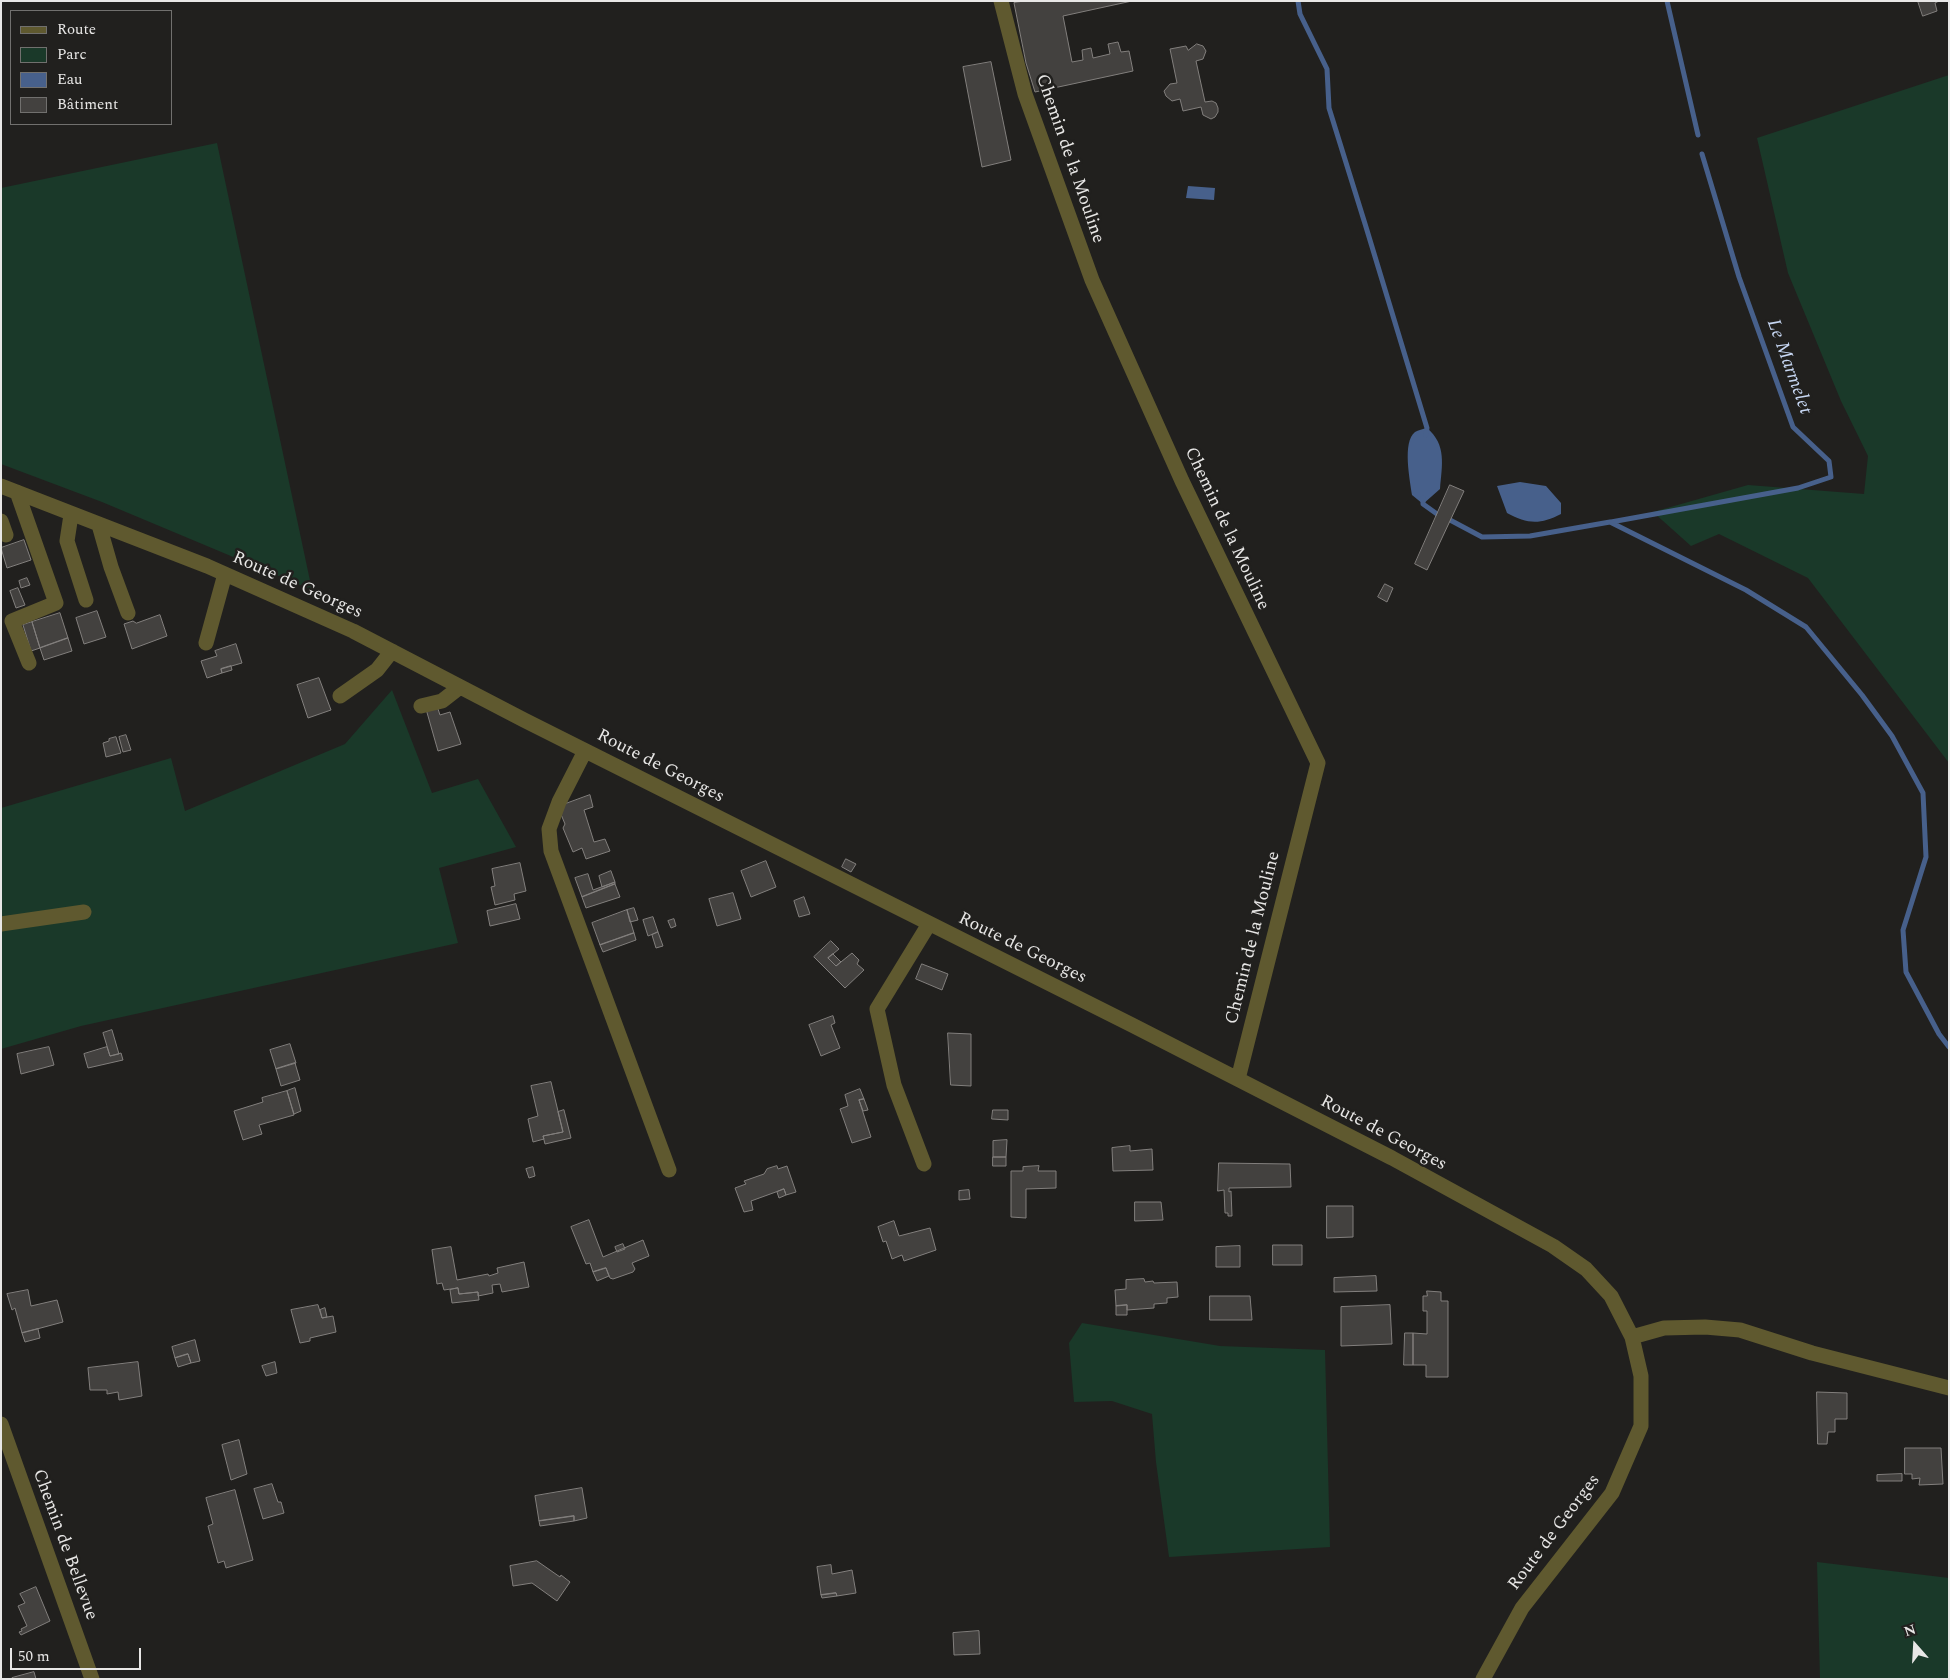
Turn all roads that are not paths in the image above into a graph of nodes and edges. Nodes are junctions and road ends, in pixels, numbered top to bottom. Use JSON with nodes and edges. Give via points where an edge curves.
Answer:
{"nodes":[{"id":1,"x":1001,"y":1,"type":"edge"},
{"id":2,"x":1,"y":486,"type":"edge"},
{"id":3,"x":17,"y":492,"type":"junction"},
{"id":4,"x":71,"y":515,"type":"junction"},
{"id":5,"x":99,"y":525,"type":"junction"},
{"id":6,"x":225,"y":574,"type":"junction"},
{"id":7,"x":86,"y":600,"type":"dead end"},
{"id":8,"x":128,"y":613,"type":"dead end"},
{"id":9,"x":206,"y":643,"type":"dead end"},
{"id":10,"x":392,"y":651,"type":"junction"},
{"id":11,"x":29,"y":663,"type":"dead end"},
{"id":12,"x":460,"y":687,"type":"junction"},
{"id":13,"x":340,"y":696,"type":"dead end"},
{"id":14,"x":421,"y":706,"type":"dead end"},
{"id":15,"x":585,"y":751,"type":"junction"},
{"id":16,"x":84,"y":912,"type":"dead end"},
{"id":17,"x":1,"y":924,"type":"edge"},
{"id":18,"x":929,"y":924,"type":"junction"},
{"id":19,"x":1238,"y":1080,"type":"junction"},
{"id":20,"x":924,"y":1164,"type":"dead end"},
{"id":21,"x":669,"y":1170,"type":"dead end"},
{"id":22,"x":1632,"y":1336,"type":"junction"},
{"id":23,"x":1949,"y":1388,"type":"edge"},
{"id":24,"x":1,"y":1424,"type":"edge"},
{"id":25,"x":92,"y":1679,"type":"edge"},
{"id":26,"x":1482,"y":1679,"type":"edge"}],
"edges":[{"from":1,"to":19,"type":"street","name":"Chemin de la Mouline","via":[[1025,94],[1092,280],[1182,481],[1318,763]]},
{"from":2,"to":3,"type":"street","name":"Route de Georges"},
{"from":3,"to":4,"type":"street","name":"Route de Georges"},
{"from":3,"to":11,"type":"street","via":[[56,603],[12,621]]},
{"from":4,"to":5,"type":"street","name":"Route de Georges"},
{"from":4,"to":7,"type":"street","via":[[67,541]]},
{"from":5,"to":6,"type":"street","name":"Route de Georges"},
{"from":5,"to":8,"type":"street","via":[[110,567]]},
{"from":6,"to":9,"type":"street"},
{"from":6,"to":10,"type":"street","name":"Route de Georges"},
{"from":10,"to":12,"type":"street","name":"Route de Georges"},
{"from":10,"to":13,"type":"street","via":[[377,670]]},
{"from":12,"to":14,"type":"street","via":[[442,701]]},
{"from":12,"to":15,"type":"street","name":"Route de Georges"},
{"from":15,"to":18,"type":"street","name":"Route de Georges"},
{"from":15,"to":21,"type":"street","via":[[548,829],[551,851]]},
{"from":16,"to":17,"type":"street"},
{"from":18,"to":19,"type":"street","name":"Route de Georges"},
{"from":18,"to":20,"type":"street","via":[[877,1009],[894,1084]]},
{"from":19,"to":22,"type":"street","name":"Route de Georges","via":[[1392,1158],[1553,1246],[1586,1269],[1611,1296]]},
{"from":22,"to":23,"type":"street","via":[[1664,1328],[1740,1330],[1812,1353]]},
{"from":22,"to":26,"type":"street","name":"Route de Georges","via":[[1641,1376],[1641,1426],[1612,1492],[1522,1608]]},
{"from":24,"to":25,"type":"street","name":"Chemin de Bellevue"}]}
